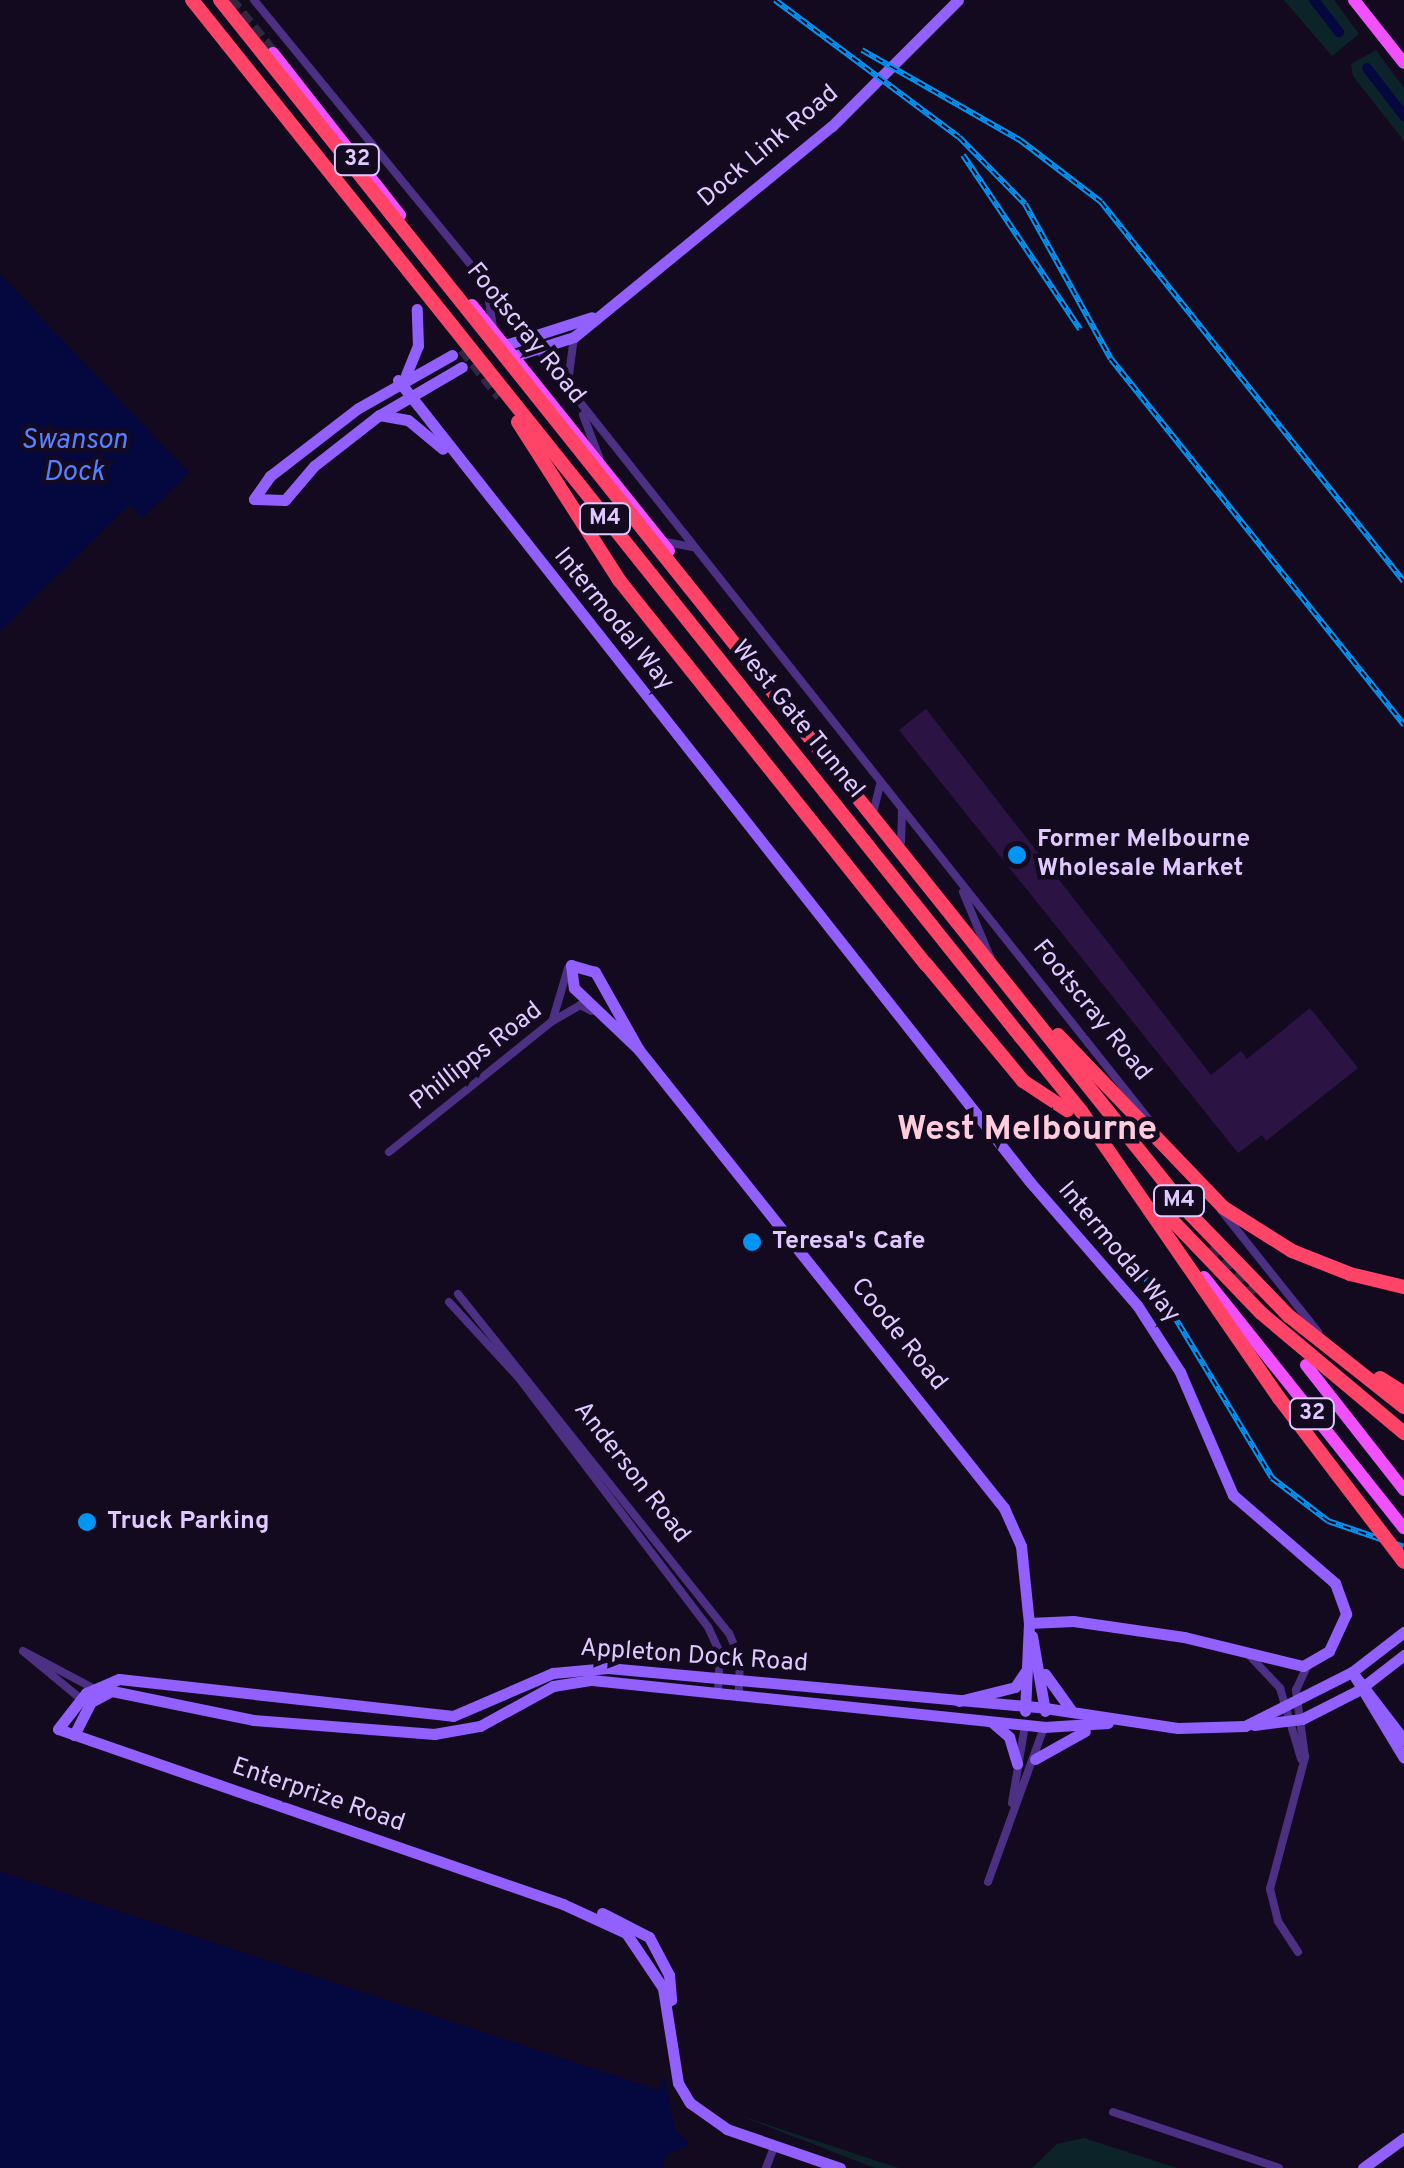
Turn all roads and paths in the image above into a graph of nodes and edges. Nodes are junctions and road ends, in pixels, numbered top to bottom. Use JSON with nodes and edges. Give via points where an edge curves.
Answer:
{"nodes":[{"id":1,"x":192,"y":0,"type":"edge"},
{"id":2,"x":220,"y":0,"type":"edge"},
{"id":3,"x":254,"y":0,"type":"edge"},
{"id":4,"x":958,"y":0,"type":"edge"},
{"id":5,"x":1354,"y":0,"type":"edge"},
{"id":6,"x":273,"y":53,"type":"tunnel mouth"},
{"id":7,"x":1404,"y":63,"type":"edge"},
{"id":8,"x":323,"y":86,"type":"junction"},
{"id":9,"x":308,"y":97,"type":"junction"},
{"id":10,"x":424,"y":213,"type":"junction"},
{"id":11,"x":409,"y":225,"type":"junction"},
{"id":12,"x":484,"y":286,"type":"junction"},
{"id":13,"x":417,"y":310,"type":"dead end"},
{"id":14,"x":596,"y":316,"type":"junction"},
{"id":15,"x":494,"y":332,"type":"junction"},
{"id":16,"x":574,"y":337,"type":"junction"},
{"id":17,"x":530,"y":338,"type":"junction"},
{"id":18,"x":509,"y":350,"type":"junction"},
{"id":19,"x":539,"y":351,"type":"junction"},
{"id":20,"x":452,"y":355,"type":"dead end"},
{"id":21,"x":462,"y":367,"type":"dead end"},
{"id":22,"x":486,"y":371,"type":"junction"},
{"id":23,"x":402,"y":378,"type":"junction"},
{"id":24,"x":566,"y":390,"type":"junction"},
{"id":25,"x":408,"y":394,"type":"junction"},
{"id":26,"x":579,"y":406,"type":"junction"},
{"id":27,"x":378,"y":416,"type":"junction"},
{"id":28,"x":461,"y":466,"type":"junction"},
{"id":29,"x":605,"y":470,"type":"junction"},
{"id":30,"x":661,"y":541,"type":"junction"},
{"id":31,"x":691,"y":547,"type":"junction"},
{"id":32,"x":775,"y":652,"type":"junction"},
{"id":33,"x":759,"y":664,"type":"junction"},
{"id":34,"x":876,"y":776,"type":"junction"},
{"id":35,"x":900,"y":806,"type":"junction"},
{"id":36,"x":874,"y":808,"type":"junction"},
{"id":37,"x":901,"y":842,"type":"joint"},
{"id":38,"x":950,"y":871,"type":"junction"},
{"id":39,"x":989,"y":959,"type":"junction"},
{"id":40,"x":568,"y":968,"type":"junction"},
{"id":41,"x":551,"y":1022,"type":"junction"},
{"id":42,"x":638,"y":1050,"type":"junction"},
{"id":43,"x":1074,"y":1110,"type":"junction"},
{"id":44,"x":389,"y":1152,"type":"dead end"},
{"id":45,"x":1204,"y":1277,"type":"dead end"},
{"id":46,"x":1404,"y":1287,"type":"edge"},
{"id":47,"x":458,"y":1294,"type":"dead end"},
{"id":48,"x":449,"y":1302,"type":"dead end"},
{"id":49,"x":1323,"y":1344,"type":"junction"},
{"id":50,"x":1306,"y":1365,"type":"dead end"},
{"id":51,"x":1346,"y":1367,"type":"dead end"},
{"id":52,"x":1404,"y":1393,"type":"edge"},
{"id":53,"x":1404,"y":1407,"type":"edge"},
{"id":54,"x":1404,"y":1433,"type":"edge"},
{"id":55,"x":1404,"y":1490,"type":"edge"},
{"id":56,"x":1404,"y":1528,"type":"edge"},
{"id":57,"x":1404,"y":1562,"type":"edge"},
{"id":58,"x":1029,"y":1625,"type":"junction"},
{"id":59,"x":1400,"y":1632,"type":"edge"},
{"id":60,"x":1035,"y":1646,"type":"junction"},
{"id":61,"x":1246,"y":1653,"type":"junction"},
{"id":62,"x":1404,"y":1655,"type":"edge"},
{"id":63,"x":1309,"y":1664,"type":"junction"},
{"id":64,"x":1025,"y":1672,"type":"junction"},
{"id":65,"x":1352,"y":1672,"type":"junction"},
{"id":66,"x":719,"y":1684,"type":"junction"},
{"id":67,"x":739,"y":1686,"type":"junction"},
{"id":68,"x":1362,"y":1687,"type":"junction"},
{"id":69,"x":93,"y":1688,"type":"junction"},
{"id":70,"x":81,"y":1699,"type":"junction"},
{"id":71,"x":263,"y":1701,"type":"junction"},
{"id":72,"x":945,"y":1703,"type":"junction"},
{"id":73,"x":1026,"y":1707,"type":"junction"},
{"id":74,"x":1045,"y":1708,"type":"junction"},
{"id":75,"x":1076,"y":1712,"type":"junction"},
{"id":76,"x":990,"y":1722,"type":"junction"},
{"id":77,"x":1117,"y":1722,"type":"junction"},
{"id":78,"x":1026,"y":1725,"type":"junction"},
{"id":79,"x":1245,"y":1726,"type":"junction"},
{"id":80,"x":1044,"y":1728,"type":"junction"},
{"id":81,"x":370,"y":1730,"type":"junction"},
{"id":82,"x":74,"y":1735,"type":"junction"},
{"id":83,"x":1404,"y":1740,"type":"edge"},
{"id":84,"x":1404,"y":1758,"type":"edge"},
{"id":85,"x":1035,"y":1759,"type":"junction"},
{"id":86,"x":1017,"y":1764,"type":"junction"},
{"id":87,"x":1301,"y":1773,"type":"junction"},
{"id":88,"x":1011,"y":1813,"type":"junction"},
{"id":89,"x":988,"y":1882,"type":"dead end"},
{"id":90,"x":1298,"y":1952,"type":"dead end"},
{"id":91,"x":1113,"y":2112,"type":"dead end"},
{"id":92,"x":1404,"y":2138,"type":"edge"},
{"id":93,"x":774,"y":2146,"type":"junction"},
{"id":94,"x":766,"y":2168,"type":"edge"},
{"id":95,"x":840,"y":2168,"type":"edge"},
{"id":96,"x":1280,"y":2168,"type":"edge"},
{"id":97,"x":1364,"y":2168,"type":"edge"}],
"edges":[{"from":1,"to":22,"type":"highway","name":"West Gate Tunnel","number":"M4","bridge":true},
{"from":2,"to":39,"type":"highway","name":"West Gate Tunnel","number":"M4","bridge":true},
{"from":3,"to":8,"type":"street","name":"Footscray Road"},
{"from":4,"to":14,"type":"street","name":"Dock Link Road","via":[[832,126]]},
{"from":5,"to":7,"type":"main road"},
{"from":6,"to":9,"type":"main road","name":"Footscray Road","number":"32"},
{"from":8,"to":9,"type":"street"},
{"from":8,"to":10,"type":"street","name":"Footscray Road"},
{"from":9,"to":11,"type":"main road","name":"Footscray Road","number":"32"},
{"from":10,"to":11,"type":"street"},
{"from":10,"to":12,"type":"street","name":"Footscray Road"},
{"from":11,"to":15,"type":"main road","name":"Footscray Road","number":"32"},
{"from":12,"to":15,"type":"street"},
{"from":12,"to":17,"type":"street","name":"Footscray Road"},
{"from":13,"to":23,"type":"street","via":[[418,346]]},
{"from":14,"to":16,"type":"street","name":"Dock Link Road"},
{"from":14,"to":17,"type":"street","name":"Dock Link Road"},
{"from":15,"to":18,"type":"main road","name":"Footscray Road","number":"32"},
{"from":16,"to":19,"type":"street","name":"Dock Link Road"},
{"from":16,"to":24,"type":"street"},
{"from":17,"to":18,"type":"street","name":"Dock Link Road"},
{"from":17,"to":19,"type":"street","name":"Footscray Road"},
{"from":18,"to":19,"type":"street","name":"Dock Link Road"},
{"from":18,"to":29,"type":"main road","name":"Footscray Road","number":"32"},
{"from":19,"to":24,"type":"street","name":"Footscray Road"},
{"from":20,"to":23,"type":"street"},
{"from":21,"to":25,"type":"street"},
{"from":22,"to":43,"type":"highway","name":"West Gate Tunnel","number":"M4","bridge":true},
{"from":22,"to":43,"type":"highway","bridge":true,"via":[[619,580],[1023,1082]]},
{"from":23,"to":25,"type":"street","name":"Intermodal Way"},
{"from":23,"to":27,"type":"street","via":[[270,476],[254,499],[285,500],[314,466]]},
{"from":24,"to":26,"type":"street","name":"Footscray Road"},
{"from":25,"to":27,"type":"street"},
{"from":25,"to":28,"type":"street","name":"Intermodal Way"},
{"from":26,"to":29,"type":"street","name":"Footscray Road"},
{"from":26,"to":31,"type":"street","name":"Footscray Road"},
{"from":27,"to":28,"type":"street","name":"Intermodal Way","via":[[408,420]]},
{"from":28,"to":63,"type":"street","name":"Intermodal Way","via":[[1154,1327],[1233,1496],[1341,1592],[1346,1614],[1339,1639]]},
{"from":29,"to":30,"type":"main road","name":"Footscray Road","number":"32"},
{"from":30,"to":31,"type":"street"},
{"from":30,"to":33,"type":"main road","name":"Footscray Road","number":"32"},
{"from":31,"to":32,"type":"street","name":"Footscray Road"},
{"from":32,"to":33,"type":"street"},
{"from":32,"to":34,"type":"street","name":"Footscray Road"},
{"from":33,"to":36,"type":"main road","name":"Footscray Road","number":"32"},
{"from":34,"to":35,"type":"street","name":"Footscray Road"},
{"from":34,"to":36,"type":"street","via":[[883,796]]},
{"from":35,"to":37,"type":"street","name":"Footscray Road"},
{"from":35,"to":38,"type":"street","name":"Footscray Road"},
{"from":36,"to":37,"type":"main road","name":"Footscray Road","number":"32"},
{"from":38,"to":39,"type":"street","name":"Footscray Road"},
{"from":38,"to":51,"type":"street","name":"Footscray Road"},
{"from":39,"to":46,"type":"highway","bridge":true,"via":[[1224,1208],[1327,1267]]},
{"from":39,"to":49,"type":"highway","name":"West Gate Tunnel","number":"M4","bridge":true,"via":[[1214,1242]]},
{"from":40,"to":41,"type":"street"},
{"from":40,"to":42,"type":"street","name":"Coode Road","via":[[578,993]]},
{"from":40,"to":42,"type":"street","name":"Coode Road","via":[[590,966]]},
{"from":41,"to":42,"type":"street","name":"Phillipps Road","via":[[582,1004]]},
{"from":41,"to":44,"type":"street","name":"Phillipps Road"},
{"from":42,"to":58,"type":"street","name":"Coode Road","via":[[994,1493],[1020,1546]]},
{"from":43,"to":54,"type":"highway","name":"West Gate Tunnel","number":"M4","bridge":true,"via":[[1235,1287]]},
{"from":43,"to":57,"type":"highway","bridge":true},
{"from":45,"to":56,"type":"main road","number":"32"},
{"from":47,"to":67,"type":"street","name":"Anderson Road","via":[[729,1632]]},
{"from":48,"to":66,"type":"street","name":"Anderson Road","via":[[519,1378],[701,1617],[720,1653]]},
{"from":49,"to":52,"type":"highway","bridge":true},
{"from":49,"to":53,"type":"highway","name":"West Gate Tunnel","number":"M4","bridge":true},
{"from":50,"to":55,"type":"main road","number":"32"},
{"from":58,"to":60,"type":"street","name":"Coode Road"},
{"from":58,"to":61,"type":"street","via":[[1074,1621]]},
{"from":58,"to":64,"type":"street","name":"Coode Road"},
{"from":59,"to":65,"type":"street","name":"Appleton Dock Road"},
{"from":60,"to":74,"type":"street","name":"Coode Road"},
{"from":60,"to":75,"type":"street","via":[[1056,1699]]},
{"from":61,"to":63,"type":"street","via":[[1287,1666]]},
{"from":61,"to":87,"type":"street","via":[[1286,1702]]},
{"from":62,"to":68,"type":"street","name":"Appleton Dock Road"},
{"from":63,"to":87,"type":"street","via":[[1296,1690],[1306,1739]]},
{"from":64,"to":72,"type":"street","via":[[1014,1686]]},
{"from":64,"to":73,"type":"street","name":"Coode Road"},
{"from":65,"to":68,"type":"street"},
{"from":65,"to":79,"type":"street","name":"Appleton Dock Road","bridge":true},
{"from":66,"to":67,"type":"street","name":"Appleton Dock Road"},
{"from":66,"to":71,"type":"street","name":"Appleton Dock Road","via":[[567,1670],[453,1716]]},
{"from":66,"to":81,"type":"street","name":"Appleton Dock Road","via":[[570,1681],[455,1732]]},
{"from":67,"to":72,"type":"street","name":"Appleton Dock Road"},
{"from":67,"to":76,"type":"street","name":"Appleton Dock Road"},
{"from":68,"to":79,"type":"street","name":"Appleton Dock Road","bridge":true,"via":[[1302,1719]]},
{"from":68,"to":83,"type":"street"},
{"from":68,"to":84,"type":"street"},
{"from":69,"to":70,"type":"street"},
{"from":69,"to":70,"type":"street","via":[[24,1651]]},
{"from":69,"to":71,"type":"street","name":"Appleton Dock Road","via":[[119,1679]]},
{"from":70,"to":82,"type":"street","name":"Enterprize Road","via":[[58,1729]]},
{"from":71,"to":81,"type":"street","via":[[277,1716]]},
{"from":72,"to":73,"type":"street","name":"Appleton Dock Road"},
{"from":73,"to":74,"type":"street","name":"Appleton Dock Road"},
{"from":73,"to":78,"type":"street","name":"Coode Road"},
{"from":74,"to":75,"type":"street","name":"Appleton Dock Road"},
{"from":74,"to":80,"type":"street","name":"Coode Road"},
{"from":75,"to":77,"type":"street","name":"Appleton Dock Road"},
{"from":76,"to":78,"type":"street","name":"Appleton Dock Road"},
{"from":76,"to":86,"type":"street","via":[[1009,1737]]},
{"from":77,"to":79,"type":"street","name":"Appleton Dock Road"},
{"from":77,"to":80,"type":"street","name":"Appleton Dock Road"},
{"from":77,"to":85,"type":"street","via":[[1048,1745]]},
{"from":78,"to":80,"type":"street","name":"Appleton Dock Road"},
{"from":78,"to":86,"type":"street","name":"Coode Road"},
{"from":80,"to":85,"type":"street","name":"Coode Road"},
{"from":81,"to":82,"type":"street","name":"Appleton Dock Road","via":[[253,1720],[121,1690],[92,1702]]},
{"from":82,"to":93,"type":"street","name":"Enterprize Road","via":[[564,1904],[642,1948],[669,2010],[678,2083],[690,2103],[727,2129]]},
{"from":85,"to":88,"type":"street","name":"Coode Road"},
{"from":86,"to":88,"type":"street","name":"Coode Road"},
{"from":87,"to":90,"type":"street","via":[[1270,1889],[1278,1921]]},
{"from":88,"to":89,"type":"street","name":"Coode Road"},
{"from":91,"to":96,"type":"street"},
{"from":92,"to":97,"type":"street"},
{"from":93,"to":94,"type":"street"},
{"from":93,"to":95,"type":"street","name":"Enterprize Road"}]}
